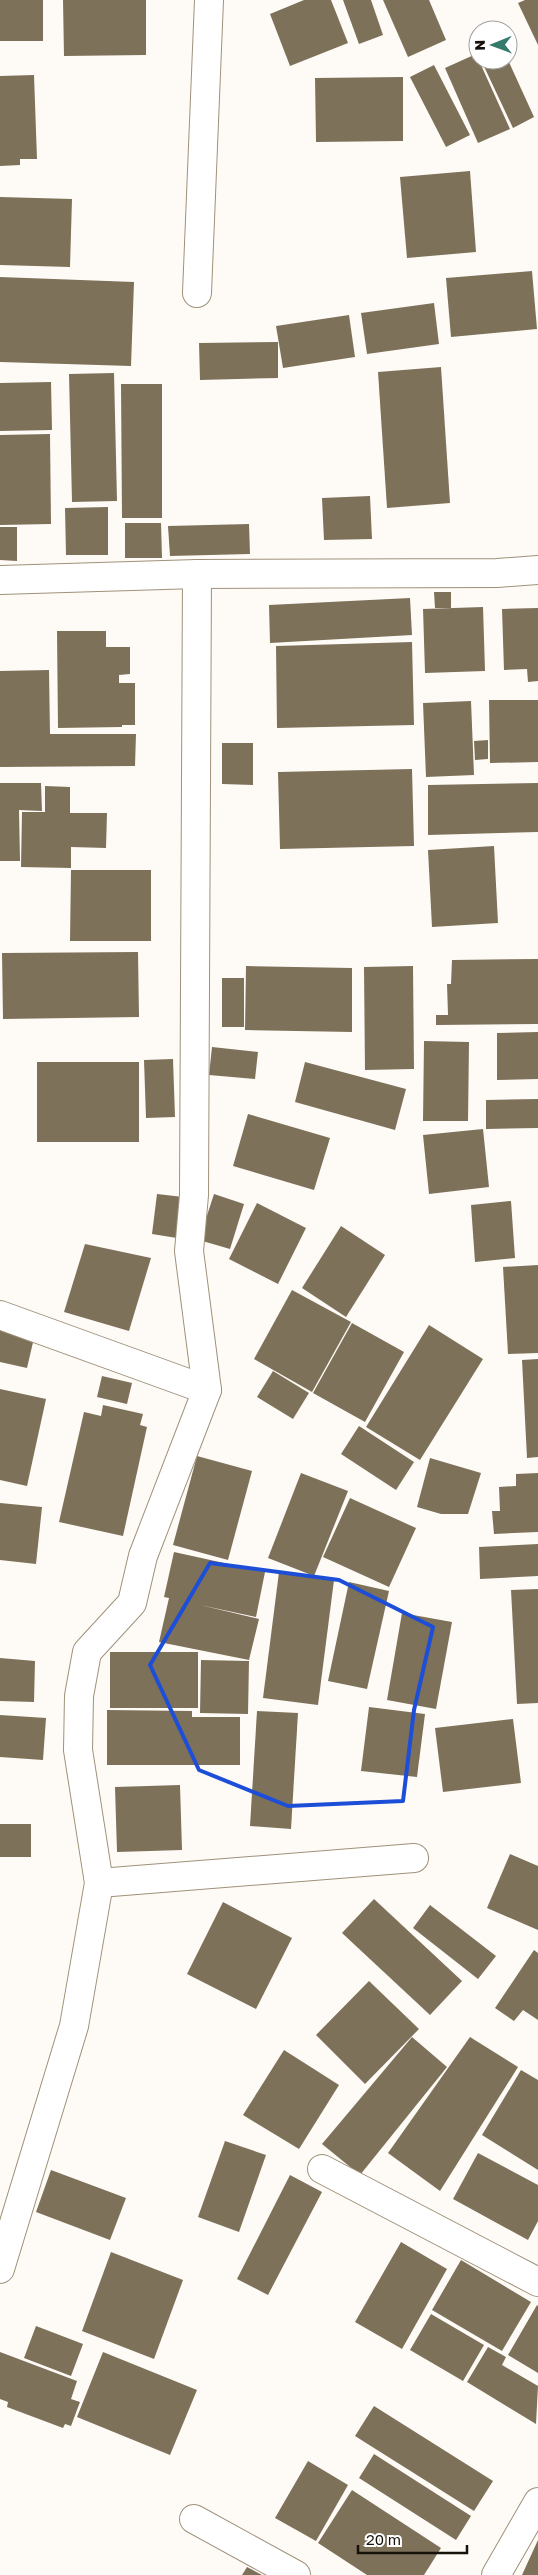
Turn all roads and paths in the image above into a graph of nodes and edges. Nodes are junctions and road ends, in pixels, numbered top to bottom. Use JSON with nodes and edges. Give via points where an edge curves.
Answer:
{"nodes":[{"id":1,"x":209,"y":0,"type":"edge"},
{"id":2,"x":197,"y":294,"type":"dead end"},
{"id":3,"x":538,"y":570,"type":"edge"},
{"id":4,"x":197,"y":574,"type":"junction"},
{"id":5,"x":0,"y":580,"type":"edge"},
{"id":6,"x":0,"y":1315,"type":"edge"},
{"id":7,"x":207,"y":1390,"type":"junction"},
{"id":8,"x":414,"y":1858,"type":"dead end"},
{"id":9,"x":99,"y":1883,"type":"junction"},
{"id":10,"x":322,"y":2169,"type":"dead end"},
{"id":11,"x":0,"y":2269,"type":"edge"},
{"id":12,"x":538,"y":2282,"type":"edge"},
{"id":13,"x":538,"y":2502,"type":"edge"},
{"id":14,"x":194,"y":2519,"type":"dead end"},
{"id":15,"x":296,"y":2575,"type":"edge"},
{"id":16,"x":496,"y":2575,"type":"edge"}],
"edges":[{"from":1,"to":2,"type":"street"},
{"from":3,"to":4,"type":"street","via":[[497,573]]},
{"from":4,"to":5,"type":"street"},
{"from":4,"to":7,"type":"street","via":[[194,1195],[189,1251]]},
{"from":6,"to":7,"type":"street"},
{"from":7,"to":9,"type":"street","via":[[143,1556],[132,1603],[88,1652],[79,1696],[78,1750]]},
{"from":8,"to":9,"type":"street"},
{"from":9,"to":11,"type":"street","via":[[74,2026]]},
{"from":10,"to":12,"type":"street"},
{"from":13,"to":16,"type":"street"},
{"from":14,"to":15,"type":"street"}]}
